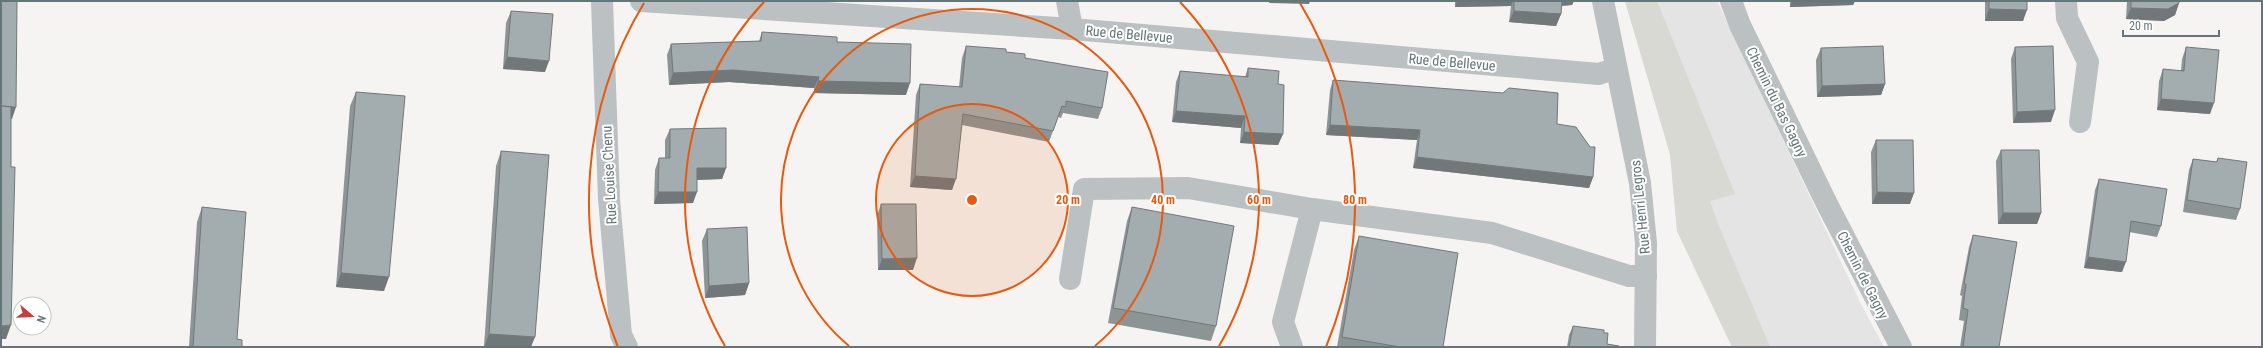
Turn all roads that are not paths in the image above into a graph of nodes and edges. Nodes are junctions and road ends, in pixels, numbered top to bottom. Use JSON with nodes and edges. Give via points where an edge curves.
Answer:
{"nodes":[{"id":1,"x":602,"y":1,"type":"edge"},
{"id":2,"x":641,"y":1,"type":"edge"},
{"id":3,"x":1067,"y":1,"type":"edge"},
{"id":4,"x":1603,"y":1,"type":"edge"},
{"id":5,"x":1731,"y":1,"type":"edge"},
{"id":6,"x":2066,"y":1,"type":"edge"},
{"id":7,"x":1072,"y":29,"type":"junction"},
{"id":8,"x":1616,"y":68,"type":"junction"},
{"id":9,"x":2080,"y":122,"type":"dead end"},
{"id":10,"x":1826,"y":202,"type":"joint"},
{"id":11,"x":1312,"y":209,"type":"junction"},
{"id":12,"x":1646,"y":276,"type":"junction"},
{"id":13,"x":1070,"y":279,"type":"dead end"},
{"id":14,"x":627,"y":347,"type":"edge"},
{"id":15,"x":1292,"y":347,"type":"edge"},
{"id":16,"x":1645,"y":347,"type":"edge"},
{"id":17,"x":1901,"y":347,"type":"edge"}],
"edges":[{"from":1,"to":14,"type":"street","name":"Rue Louise Chenu","via":[[609,199],[621,335]]},
{"from":2,"to":7,"type":"street","name":"Rue de Bellevue"},
{"from":3,"to":7,"type":"street"},
{"from":4,"to":8,"type":"street","name":"Rue Henri Legros"},
{"from":5,"to":10,"type":"street","name":"Chemin du Bas Gagny","via":[[1740,25]]},
{"from":6,"to":9,"type":"street","via":[[2067,18],[2088,62]]},
{"from":7,"to":8,"type":"street","name":"Rue de Bellevue","via":[[1599,74]]},
{"from":8,"to":12,"type":"street","name":"Rue Henri Legros","via":[[1640,183],[1646,243]]},
{"from":10,"to":17,"type":"street","name":"Chemin de Gagny"},
{"from":11,"to":12,"type":"street","via":[[1492,233],[1629,276]]},
{"from":11,"to":13,"type":"street","via":[[1188,188],[1084,188]]},
{"from":11,"to":15,"type":"street","via":[[1283,322]]},
{"from":12,"to":16,"type":"street","name":"Rue Henri Legros"}]}
